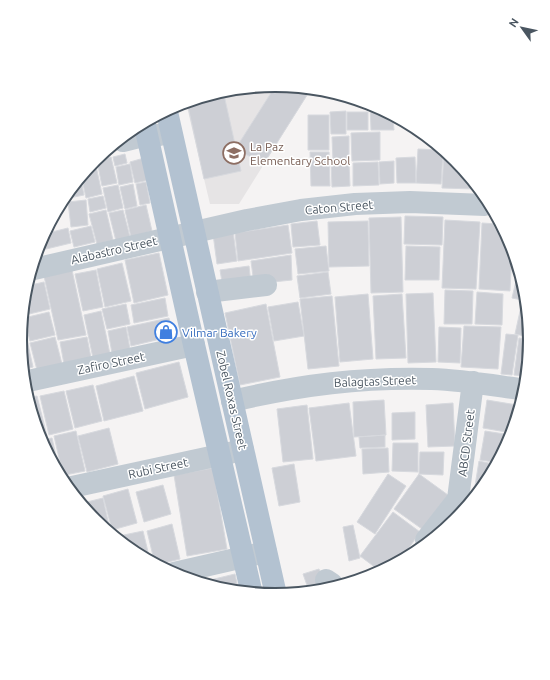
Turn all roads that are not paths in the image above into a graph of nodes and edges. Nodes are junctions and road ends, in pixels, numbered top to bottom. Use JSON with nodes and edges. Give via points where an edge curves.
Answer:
{"nodes":[{"id":1,"x":169,"y":122,"type":"edge"},
{"id":2,"x":146,"y":131,"type":"edge"},
{"id":3,"x":135,"y":135,"type":"edge"},
{"id":4,"x":482,"y":204,"type":"edge"},
{"id":5,"x":194,"y":233,"type":"junction"},
{"id":6,"x":171,"y":237,"type":"junction"},
{"id":7,"x":37,"y":268,"type":"edge"},
{"id":8,"x":266,"y":285,"type":"dead end"},
{"id":9,"x":207,"y":292,"type":"junction"},
{"id":10,"x":194,"y":345,"type":"junction"},
{"id":11,"x":31,"y":380,"type":"edge"},
{"id":12,"x":473,"y":382,"type":"junction"},
{"id":13,"x":518,"y":389,"type":"edge"},
{"id":14,"x":232,"y":401,"type":"junction"},
{"id":15,"x":243,"y":450,"type":"junction"},
{"id":16,"x":220,"y":455,"type":"junction"},
{"id":17,"x":75,"y":486,"type":"edge"},
{"id":18,"x":462,"y":502,"type":"edge"},
{"id":19,"x":444,"y":521,"type":"edge"},
{"id":20,"x":266,"y":552,"type":"junction"},
{"id":21,"x":243,"y":557,"type":"junction"},
{"id":22,"x":184,"y":571,"type":"edge"},
{"id":23,"x":250,"y":586,"type":"edge"},
{"id":24,"x":274,"y":588,"type":"edge"}],
"edges":[{"from":1,"to":2,"type":"street","via":[[159,135]]},
{"from":1,"to":5,"type":"main road","name":"Zobel Roxas Street"},
{"from":2,"to":3,"type":"street"},
{"from":2,"to":6,"type":"main road","name":"Zobel Roxas Street"},
{"from":4,"to":5,"type":"street","name":"Caton Street","via":[[355,204],[301,210]]},
{"from":5,"to":6,"type":"street","name":"Alabastro Street"},
{"from":5,"to":9,"type":"main road","name":"Zobel Roxas Street"},
{"from":6,"to":7,"type":"street","name":"Alabastro Street"},
{"from":6,"to":10,"type":"main road","name":"Zobel Roxas Street"},
{"from":8,"to":9,"type":"street"},
{"from":9,"to":14,"type":"main road","name":"Zobel Roxas Street"},
{"from":10,"to":11,"type":"street","name":"Zafiro Street"},
{"from":10,"to":16,"type":"main road","name":"Zobel Roxas Street"},
{"from":12,"to":13,"type":"street","name":"Balagtas Street"},
{"from":12,"to":14,"type":"street","name":"Balagtas Street","via":[[420,379],[352,380],[271,392]]},
{"from":12,"to":18,"type":"street","name":"ABCD Street"},
{"from":14,"to":15,"type":"main road","name":"Zobel Roxas Street"},
{"from":15,"to":16,"type":"street","name":"Rubi Street"},
{"from":15,"to":20,"type":"main road","name":"Zobel Roxas Street"},
{"from":16,"to":17,"type":"street","name":"Rubi Street"},
{"from":16,"to":21,"type":"main road","name":"Zobel Roxas Street"},
{"from":18,"to":19,"type":"street","name":"ABCD Street"},
{"from":20,"to":21,"type":"street"},
{"from":20,"to":24,"type":"main road","name":"Zobel Roxas Street"},
{"from":21,"to":22,"type":"street"},
{"from":21,"to":23,"type":"main road","name":"Zobel Roxas Street"}]}
